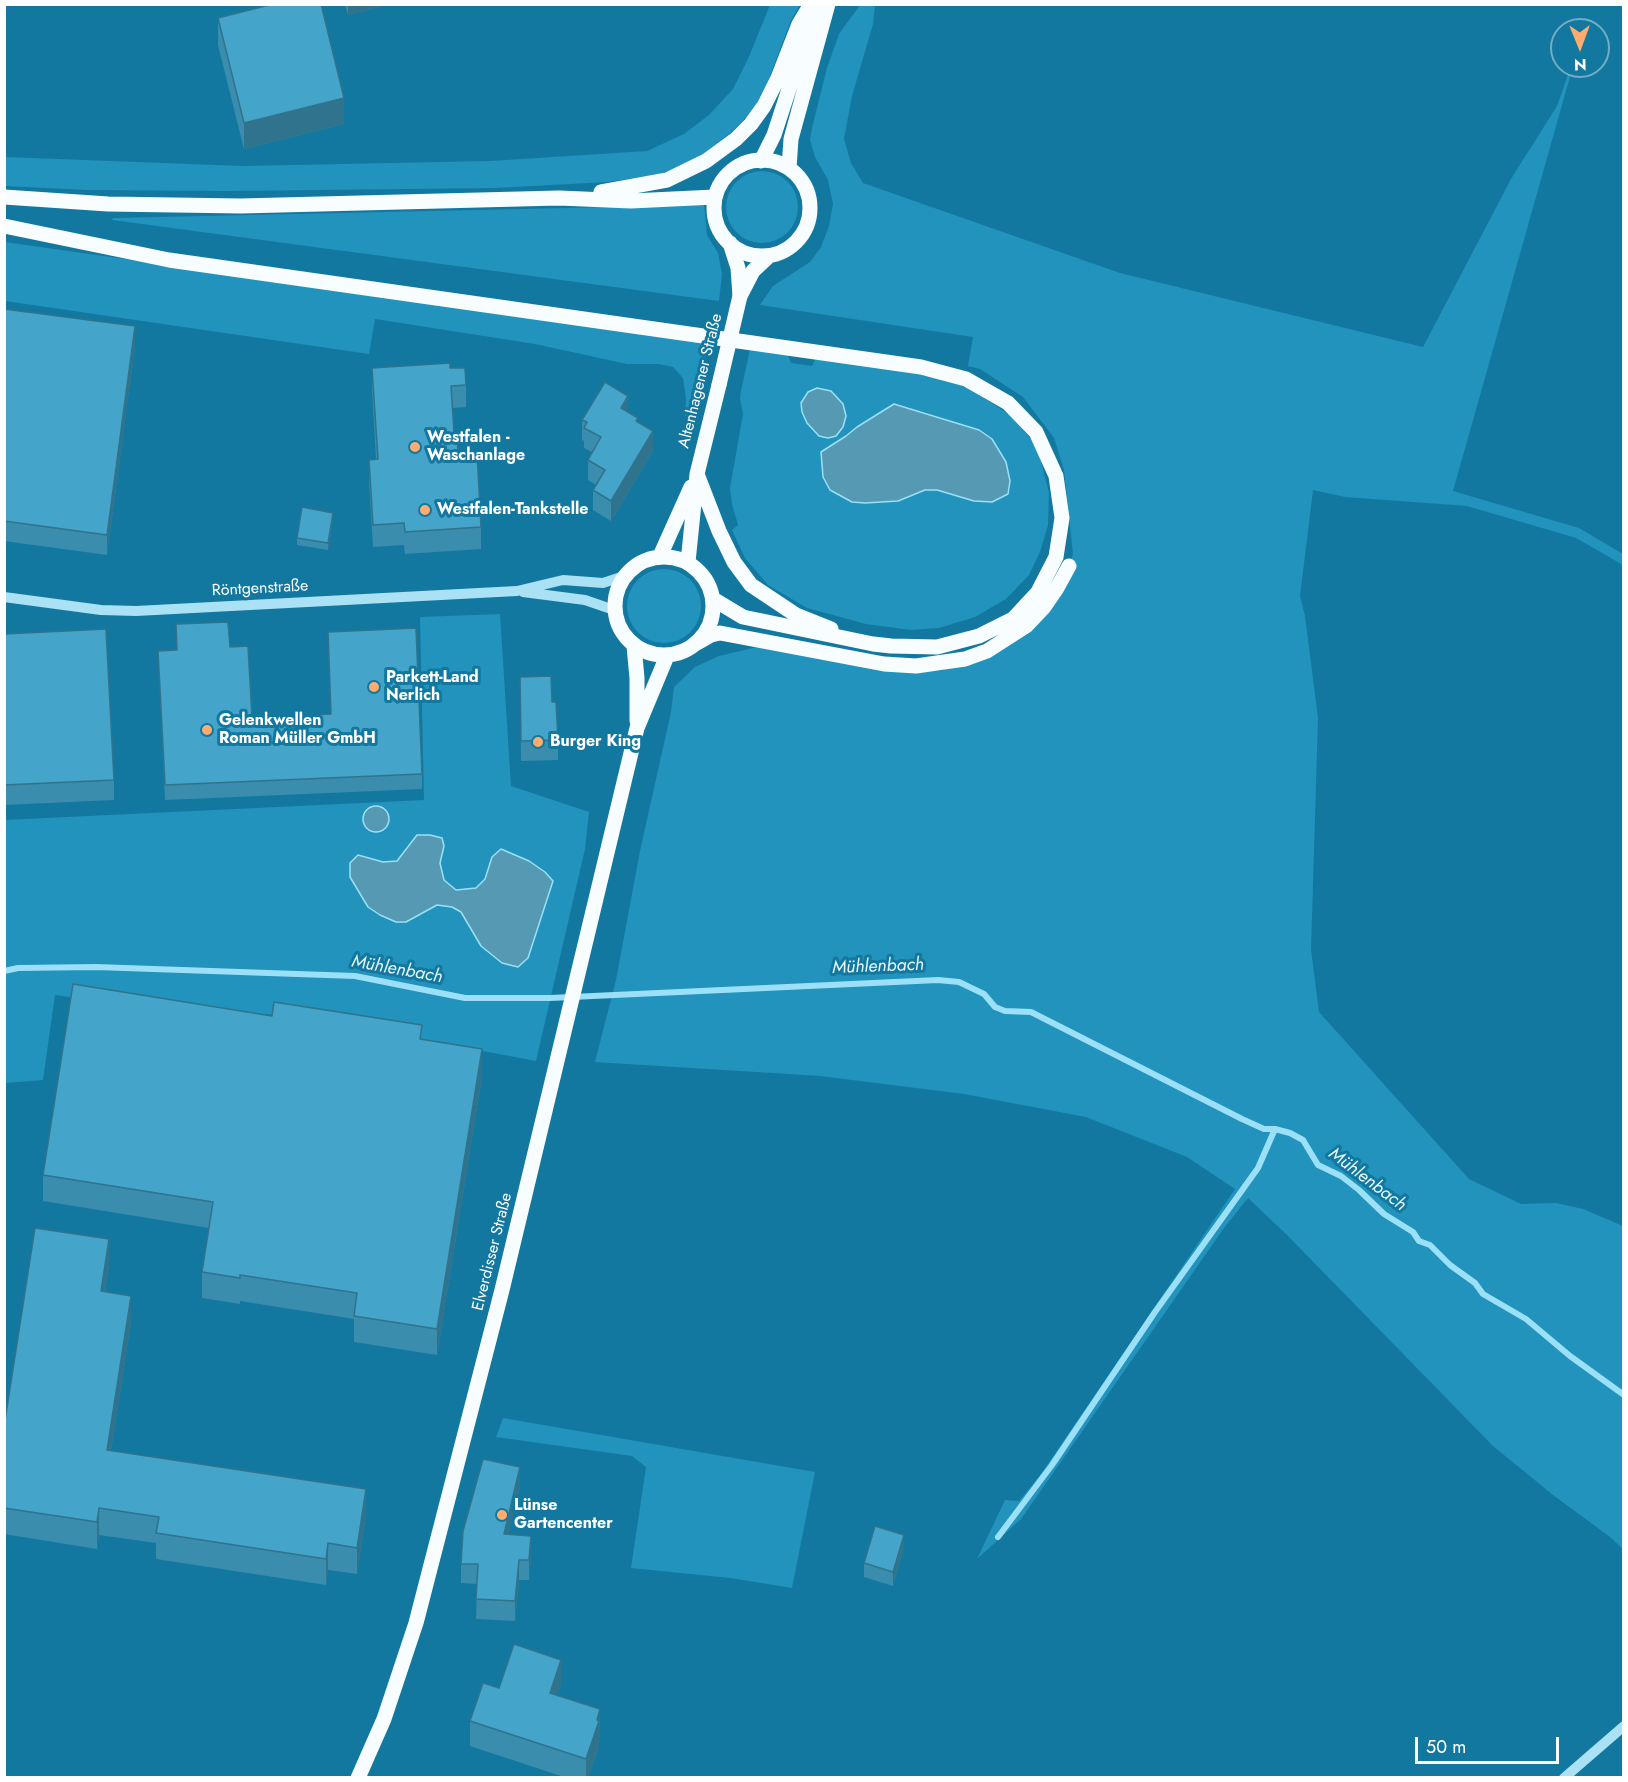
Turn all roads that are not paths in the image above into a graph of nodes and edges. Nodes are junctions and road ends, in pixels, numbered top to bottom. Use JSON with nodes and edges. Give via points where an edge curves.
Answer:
{"nodes":[{"id":1,"x":811,"y":4,"type":"edge"},
{"id":2,"x":816,"y":4,"type":"edge"},
{"id":3,"x":828,"y":4,"type":"edge"},
{"id":4,"x":761,"y":161,"type":"junction"},
{"id":5,"x":789,"y":168,"type":"junction"},
{"id":6,"x":4,"y":197,"type":"edge"},
{"id":7,"x":715,"y":197,"type":"junction"},
{"id":8,"x":559,"y":198,"type":"junction"},
{"id":9,"x":4,"y":226,"type":"edge"},
{"id":10,"x":730,"y":243,"type":"junction"},
{"id":11,"x":769,"y":256,"type":"junction"},
{"id":12,"x":740,"y":296,"type":"junction"},
{"id":13,"x":697,"y":474,"type":"junction"},
{"id":14,"x":660,"y":556,"type":"junction"},
{"id":15,"x":688,"y":562,"type":"junction"},
{"id":16,"x":1069,"y":566,"type":"dead end"},
{"id":17,"x":624,"y":576,"type":"junction"},
{"id":18,"x":517,"y":591,"type":"junction"},
{"id":19,"x":4,"y":597,"type":"edge"},
{"id":20,"x":713,"y":599,"type":"junction"},
{"id":21,"x":614,"y":610,"type":"junction"},
{"id":22,"x":697,"y":643,"type":"junction"},
{"id":23,"x":873,"y":644,"type":"junction"},
{"id":24,"x":634,"y":646,"type":"junction"},
{"id":25,"x":667,"y":656,"type":"junction"},
{"id":26,"x":637,"y":728,"type":"junction"},
{"id":27,"x":1623,"y":1726,"type":"edge"},
{"id":28,"x":358,"y":1778,"type":"edge"},
{"id":29,"x":1564,"y":1778,"type":"edge"}],
"edges":[{"from":1,"to":8,"type":"main road","via":[[764,106],[736,139],[667,180]]},
{"from":2,"to":4,"type":"main road","via":[[774,135]]},
{"from":3,"to":5,"type":"main road","via":[[791,139]]},
{"from":4,"to":5,"type":"main road"},
{"from":4,"to":7,"type":"main road","via":[[734,169]]},
{"from":5,"to":11,"type":"main road","via":[[807,190],[807,225],[795,243]]},
{"from":6,"to":8,"type":"main road","via":[[108,204],[241,206]]},
{"from":7,"to":8,"type":"main road","via":[[631,201]]},
{"from":7,"to":10,"type":"main road","via":[[714,214]]},
{"from":9,"to":23,"type":"main road","via":[[169,260],[921,367],[966,379],[1008,403],[1036,432],[1056,476],[1062,518],[1056,557],[1038,592],[1013,619],[979,636],[937,647]]},
{"from":10,"to":11,"type":"main road","via":[[744,252]]},
{"from":10,"to":12,"type":"main road","name":"Altenhagener Straße","via":[[738,268]]},
{"from":11,"to":12,"type":"main road","name":"Altenhagener Straße","via":[[753,271]]},
{"from":12,"to":13,"type":"main road","name":"Altenhagener Straße","bridge":true},
{"from":13,"to":14,"type":"main road"},
{"from":13,"to":15,"type":"main road"},
{"from":13,"to":23,"type":"main road","via":[[719,531],[752,585],[796,615]]},
{"from":14,"to":15,"type":"main road"},
{"from":14,"to":17,"type":"main road","via":[[638,563]]},
{"from":15,"to":20,"type":"main road","via":[[703,576]]},
{"from":16,"to":22,"type":"main road","via":[[1044,607],[1026,626],[987,651],[965,659],[916,666],[884,664],[720,633]]},
{"from":17,"to":18,"type":"street","name":"Röntgenstraße","via":[[603,583],[563,580]]},
{"from":17,"to":21,"type":"main road","via":[[617,588]]},
{"from":18,"to":19,"type":"street","name":"Röntgenstraße","via":[[136,611]]},
{"from":18,"to":21,"type":"street","name":"Röntgenstraße","via":[[585,600]]},
{"from":20,"to":22,"type":"main road","via":[[708,629]]},
{"from":20,"to":23,"type":"main road","via":[[743,617]]},
{"from":21,"to":24,"type":"main road","via":[[618,626]]},
{"from":22,"to":25,"type":"main road"},
{"from":24,"to":25,"type":"main road","via":[[649,654]]},
{"from":24,"to":26,"type":"main road","name":"Elverdisser Straße"},
{"from":25,"to":26,"type":"main road","name":"Elverdisser Straße"},
{"from":26,"to":28,"type":"main road","name":"Elverdisser Straße","via":[[500,1301],[416,1623],[384,1719]]},
{"from":27,"to":29,"type":"street"}]}
